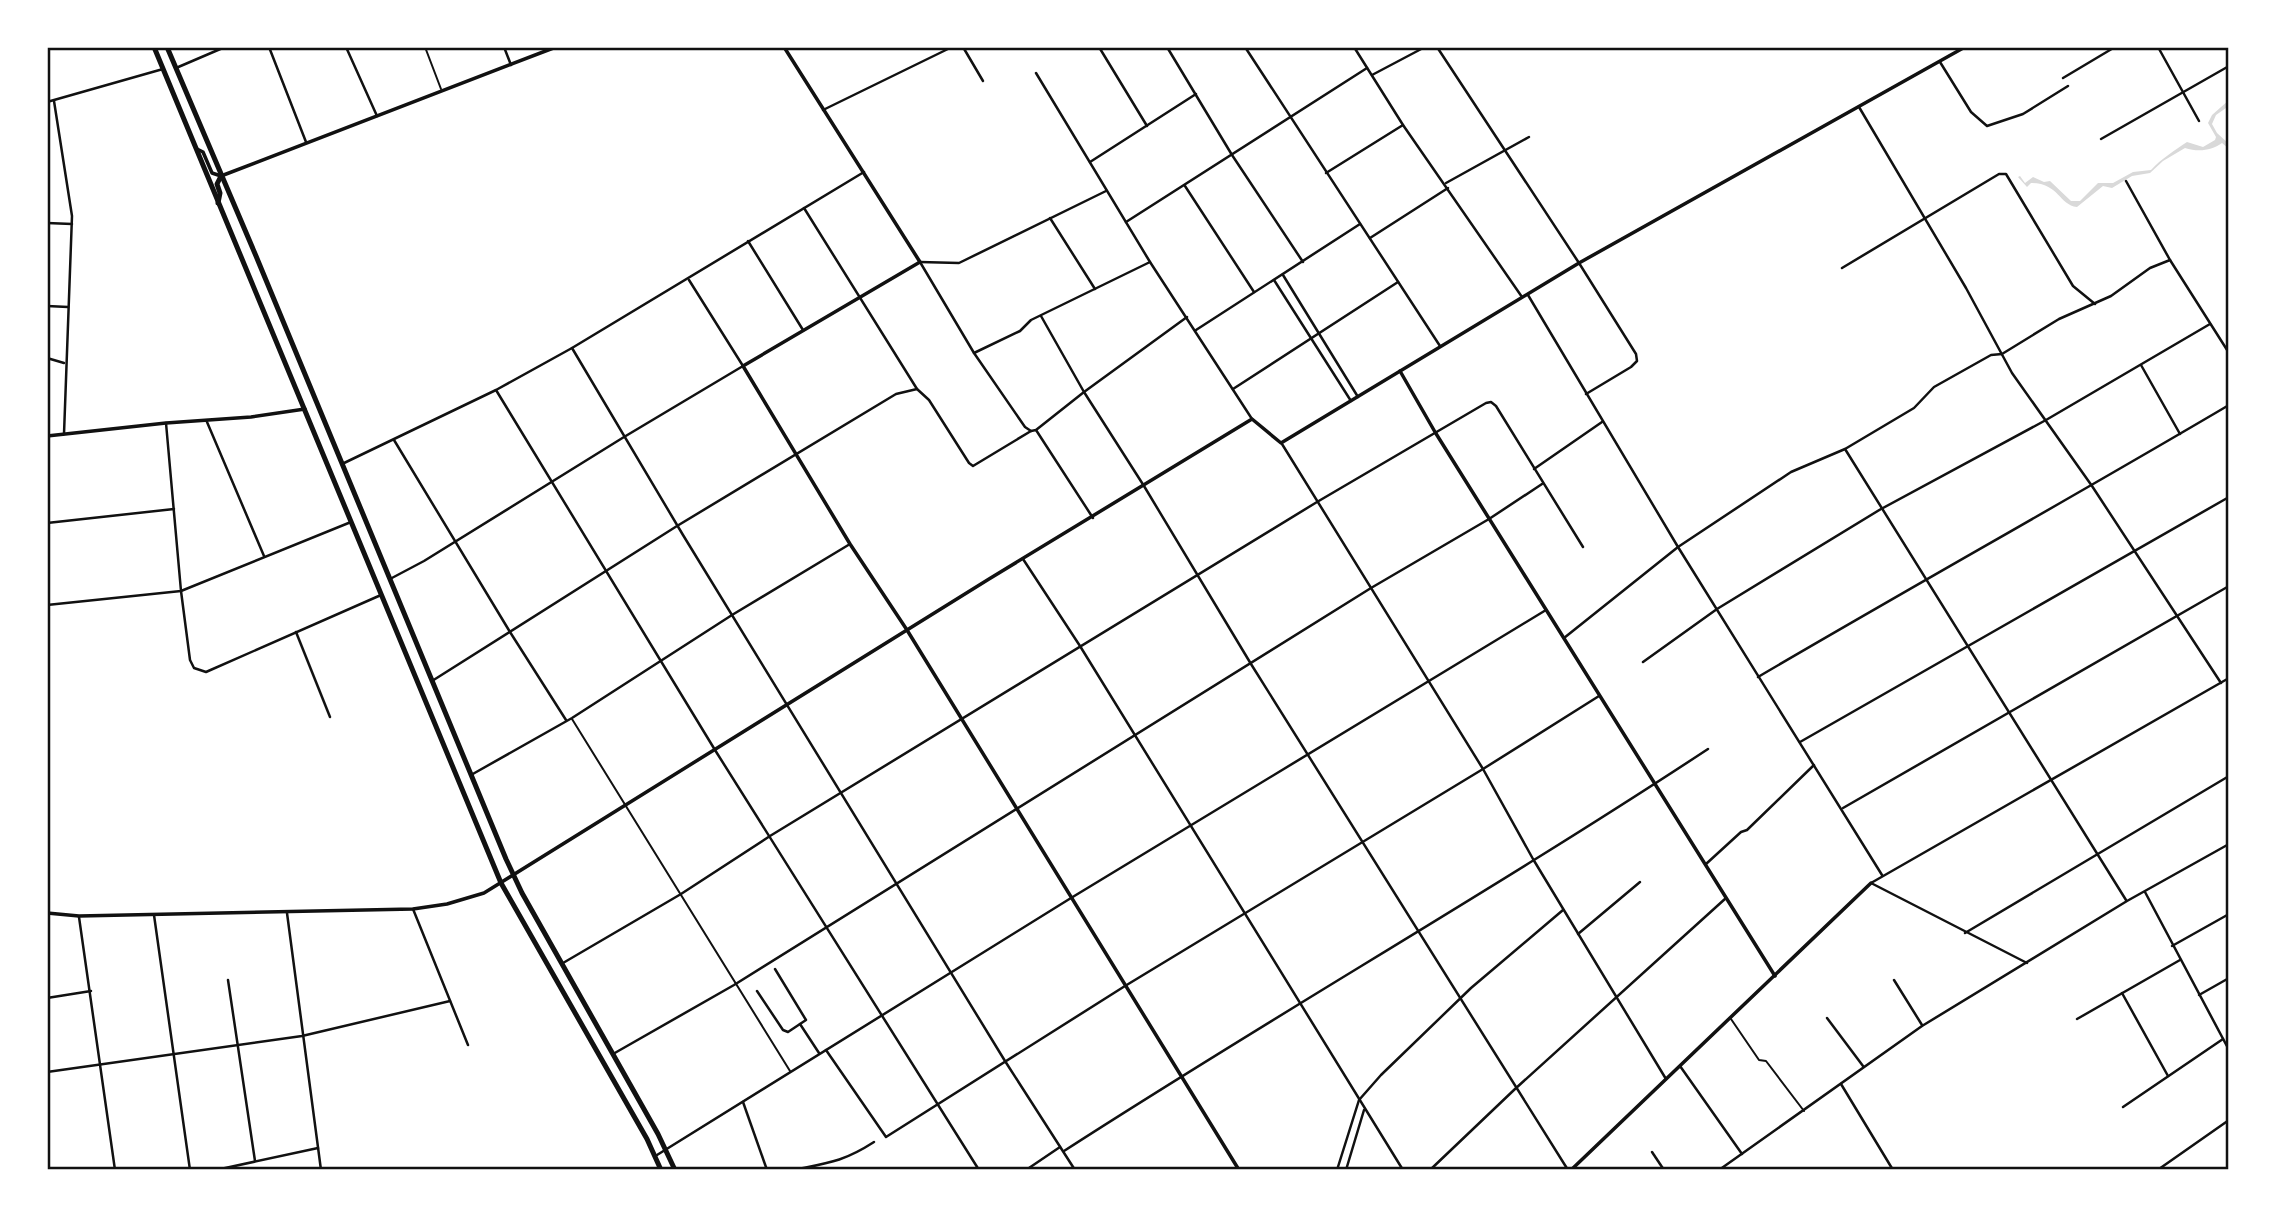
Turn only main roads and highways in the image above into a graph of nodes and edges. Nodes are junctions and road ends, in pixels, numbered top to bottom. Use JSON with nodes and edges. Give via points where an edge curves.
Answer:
{"nodes":[{"id":1,"x":153,"y":47,"type":"edge"},
{"id":2,"x":167,"y":47,"type":"edge"},
{"id":3,"x":221,"y":176,"type":"junction"},
{"id":4,"x":218,"y":204,"type":"junction"},
{"id":5,"x":661,"y":1170,"type":"edge"},
{"id":6,"x":675,"y":1170,"type":"edge"}],
"edges":[{"from":1,"to":4,"type":"highway"},
{"from":2,"to":3,"type":"highway"},
{"from":3,"to":4,"type":"highway"},
{"from":3,"to":6,"type":"highway","via":[[514,875]]},
{"from":4,"to":5,"type":"highway","via":[[501,883]]}]}
